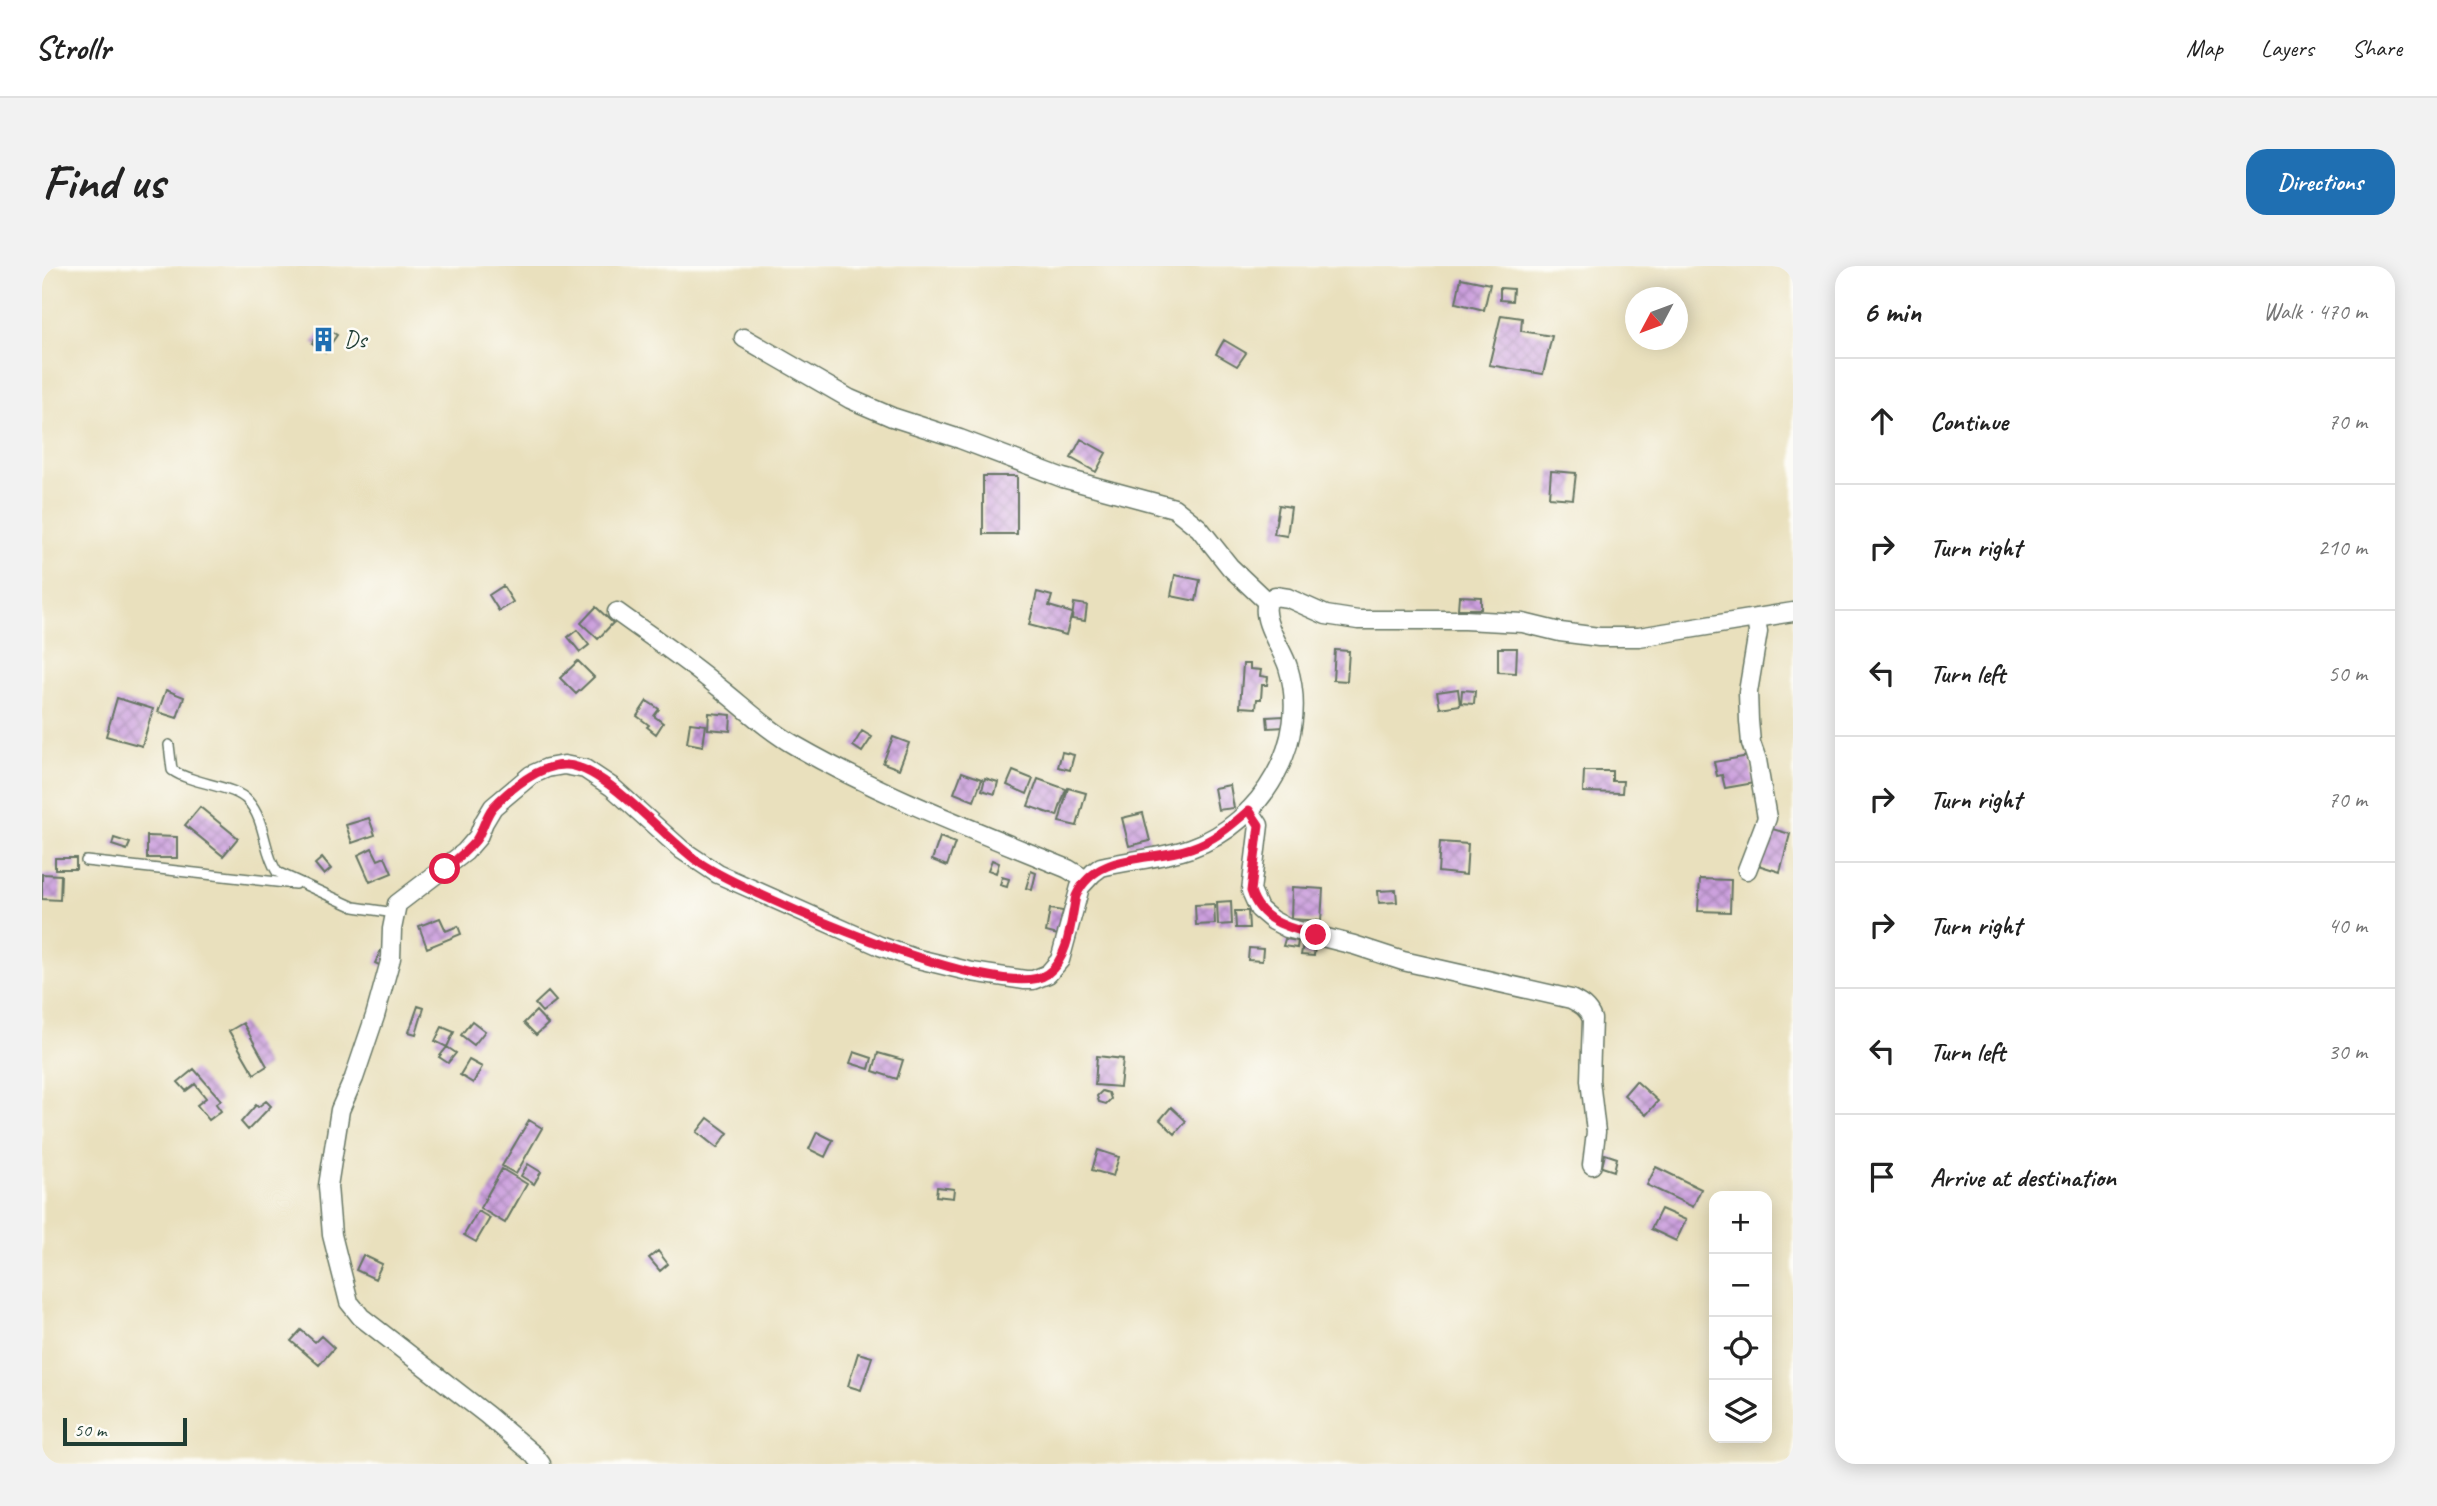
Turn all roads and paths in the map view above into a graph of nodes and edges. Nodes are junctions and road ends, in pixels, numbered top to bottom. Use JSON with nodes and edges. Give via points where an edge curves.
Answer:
{"nodes":[{"id":1,"x":744,"y":338,"type":"dead end"},
{"id":2,"x":1267,"y":603,"type":"junction"},
{"id":3,"x":617,"y":612,"type":"dead end"},
{"id":4,"x":1793,"y":612,"type":"edge"},
{"id":5,"x":1756,"y":618,"type":"junction"},
{"id":6,"x":169,"y":745,"type":"dead end"},
{"id":7,"x":1249,"y":810,"type":"junction"},
{"id":8,"x":86,"y":861,"type":"dead end"},
{"id":9,"x":1747,"y":870,"type":"dead end"},
{"id":10,"x":1086,"y":880,"type":"junction"},
{"id":11,"x":303,"y":885,"type":"junction"},
{"id":12,"x":395,"y":913,"type":"junction"},
{"id":13,"x":1592,"y":1165,"type":"dead end"},
{"id":14,"x":541,"y":1464,"type":"edge"}],
"edges":[{"from":1,"to":2,"type":"street","via":[[850,399],[892,417],[1063,478],[1174,508],[1199,528]]},
{"from":2,"to":5,"type":"street","via":[[1279,596],[1326,615],[1358,620],[1523,623],[1599,637],[1639,637]]},
{"from":2,"to":7,"type":"street","via":[[1265,613],[1292,680],[1293,726],[1285,757]]},
{"from":3,"to":10,"type":"street","via":[[795,746],[872,786]]},
{"from":4,"to":5,"type":"street"},
{"from":5,"to":9,"type":"street","via":[[1749,721],[1767,818]]},
{"from":6,"to":11,"type":"lane","via":[[172,769],[184,778],[246,798],[264,834],[270,862],[277,872]]},
{"from":7,"to":10,"type":"street","via":[[1227,829],[1192,848],[1101,867]]},
{"from":7,"to":13,"type":"street","via":[[1259,825],[1251,891],[1259,909],[1272,920],[1403,961],[1571,999],[1589,1012],[1596,1132]]},
{"from":8,"to":11,"type":"lane"},
{"from":10,"to":12,"type":"street","via":[[1076,896],[1059,960],[1048,974],[1025,981],[950,967],[880,946],[718,874],[682,850],[612,787],[585,769],[564,765],[531,775],[494,807],[465,852],[397,904]]},
{"from":11,"to":12,"type":"lane","via":[[354,907]]},
{"from":12,"to":14,"type":"street","via":[[391,958],[340,1110],[328,1186],[332,1235],[349,1302],[361,1317]]}]}
